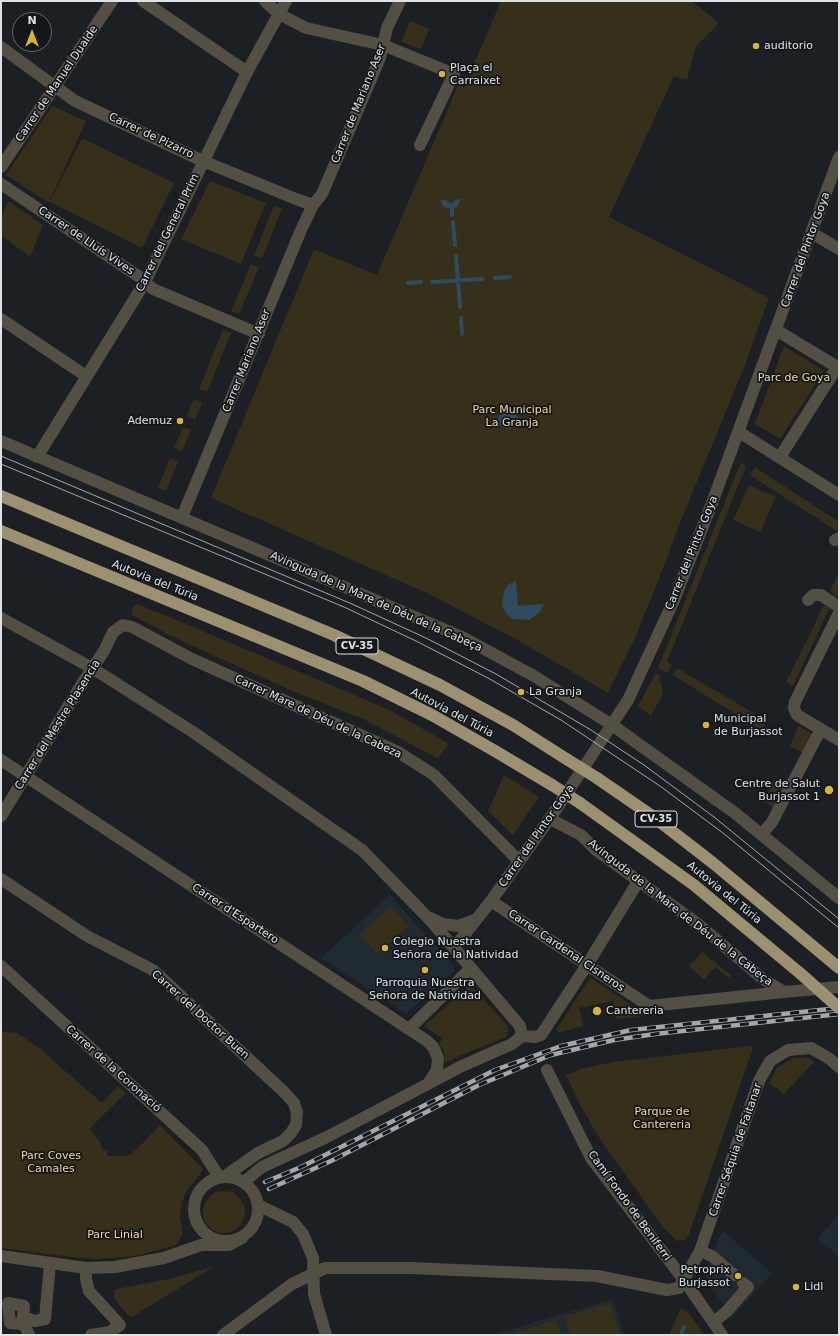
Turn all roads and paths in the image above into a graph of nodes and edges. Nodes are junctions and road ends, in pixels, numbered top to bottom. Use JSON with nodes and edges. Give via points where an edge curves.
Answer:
{"nodes":[{"id":1,"x":112,"y":1,"type":"edge"},
{"id":2,"x":144,"y":1,"type":"edge"},
{"id":3,"x":265,"y":1,"type":"edge"},
{"id":4,"x":286,"y":1,"type":"edge"},
{"id":5,"x":400,"y":1,"type":"edge"},
{"id":6,"x":279,"y":14,"type":"junction"},
{"id":7,"x":383,"y":45,"type":"junction"},
{"id":8,"x":1,"y":47,"type":"edge"},
{"id":9,"x":247,"y":72,"type":"junction"},
{"id":10,"x":56,"y":86,"type":"junction"},
{"id":11,"x":420,"y":146,"type":"dead end"},
{"id":12,"x":839,"y":157,"type":"edge"},
{"id":13,"x":204,"y":161,"type":"junction"},
{"id":14,"x":1,"y":167,"type":"edge"},
{"id":15,"x":1,"y":184,"type":"edge"},
{"id":16,"x":313,"y":205,"type":"junction"},
{"id":17,"x":812,"y":233,"type":"junction"},
{"id":18,"x":839,"y":249,"type":"edge"},
{"id":19,"x":145,"y":282,"type":"junction"},
{"id":20,"x":1,"y":319,"type":"edge"},
{"id":21,"x":776,"y":330,"type":"junction"},
{"id":22,"x":259,"y":334,"type":"junction"},
{"id":23,"x":838,"y":367,"type":"edge"},
{"id":24,"x":86,"y":376,"type":"junction"},
{"id":25,"x":739,"y":432,"type":"junction"},
{"id":26,"x":1,"y":441,"type":"edge"},
{"id":27,"x":37,"y":456,"type":"junction"},
{"id":28,"x":780,"y":457,"type":"junction"},
{"id":29,"x":839,"y":495,"type":"edge"},
{"id":30,"x":1,"y":496,"type":"edge"},
{"id":31,"x":182,"y":517,"type":"junction"},
{"id":32,"x":1,"y":531,"type":"edge"},
{"id":33,"x":808,"y":600,"type":"dead end"},
{"id":34,"x":839,"y":607,"type":"edge"},
{"id":35,"x":839,"y":613,"type":"edge"},
{"id":36,"x":1,"y":618,"type":"edge"},
{"id":37,"x":113,"y":632,"type":"joint"},
{"id":38,"x":92,"y":668,"type":"junction"},
{"id":39,"x":612,"y":725,"type":"junction"},
{"id":40,"x":821,"y":729,"type":"junction"},
{"id":41,"x":839,"y":739,"type":"edge"},
{"id":42,"x":1,"y":760,"type":"edge"},
{"id":43,"x":27,"y":776,"type":"junction"},
{"id":44,"x":1,"y":816,"type":"edge"},
{"id":45,"x":550,"y":819,"type":"junction"},
{"id":46,"x":762,"y":834,"type":"junction"},
{"id":47,"x":519,"y":861,"type":"junction"},
{"id":48,"x":1,"y":879,"type":"edge"},
{"id":49,"x":639,"y":880,"type":"junction"},
{"id":50,"x":839,"y":898,"type":"edge"},
{"id":51,"x":491,"y":901,"type":"junction"},
{"id":52,"x":479,"y":916,"type":"junction"},
{"id":53,"x":427,"y":917,"type":"junction"},
{"id":54,"x":454,"y":948,"type":"junction"},
{"id":55,"x":587,"y":965,"type":"junction"},
{"id":56,"x":1,"y":966,"type":"edge"},
{"id":57,"x":471,"y":968,"type":"junction"},
{"id":58,"x":839,"y":968,"type":"edge"},
{"id":59,"x":839,"y":987,"type":"edge"},
{"id":60,"x":784,"y":992,"type":"junction"},
{"id":61,"x":839,"y":1008,"type":"edge"},
{"id":62,"x":409,"y":1029,"type":"junction"},
{"id":63,"x":522,"y":1036,"type":"junction"},
{"id":64,"x":839,"y":1066,"type":"edge"},
{"id":65,"x":547,"y":1070,"type":"dead end"},
{"id":66,"x":427,"y":1084,"type":"junction"},
{"id":67,"x":221,"y":1177,"type":"junction"},
{"id":68,"x":244,"y":1182,"type":"junction"},
{"id":69,"x":258,"y":1205,"type":"junction"},
{"id":70,"x":282,"y":1215,"type":"junction"},
{"id":71,"x":256,"y":1221,"type":"junction"},
{"id":72,"x":242,"y":1238,"type":"junction"},
{"id":73,"x":700,"y":1251,"type":"junction"},
{"id":74,"x":1,"y":1256,"type":"edge"},
{"id":75,"x":50,"y":1263,"type":"junction"},
{"id":76,"x":86,"y":1268,"type":"junction"},
{"id":77,"x":313,"y":1272,"type":"junction"},
{"id":78,"x":684,"y":1280,"type":"junction"},
{"id":79,"x":714,"y":1322,"type":"junction"},
{"id":80,"x":111,"y":1334,"type":"edge"},
{"id":81,"x":29,"y":1335,"type":"edge"},
{"id":82,"x":91,"y":1335,"type":"edge"},
{"id":83,"x":223,"y":1335,"type":"edge"},
{"id":84,"x":326,"y":1335,"type":"edge"},
{"id":85,"x":722,"y":1335,"type":"edge"}],
"edges":[{"from":1,"to":10,"type":"street","name":"Carrer de Manuel Dualde"},
{"from":2,"to":9,"type":"street"},
{"from":3,"to":6,"type":"street"},
{"from":4,"to":6,"type":"street","name":"Carrer del General Prim"},
{"from":5,"to":7,"type":"street","name":"Carrer de Mariano Aser","via":[[387,28]]},
{"from":6,"to":7,"type":"street","via":[[306,28]]},
{"from":6,"to":9,"type":"street","name":"Carrer del General Prim"},
{"from":7,"to":11,"type":"street","via":[[454,74]]},
{"from":7,"to":16,"type":"street","name":"Carrer de Mariano Aser","via":[[380,58],[322,194]]},
{"from":8,"to":10,"type":"street","name":"Carrer de Pizarro"},
{"from":9,"to":13,"type":"street","name":"Carrer del General Prim"},
{"from":10,"to":13,"type":"street","name":"Carrer de Pizarro","via":[[75,101]]},
{"from":10,"to":14,"type":"street","name":"Carrer de Manuel Dualde"},
{"from":12,"to":17,"type":"street","name":"Carrer del Pintor Goya"},
{"from":13,"to":16,"type":"street","name":"Carrer de Pizarro"},
{"from":13,"to":19,"type":"street","name":"Carrer del General Prim"},
{"from":15,"to":19,"type":"street","name":"Carrer de Lluís Vives"},
{"from":16,"to":22,"type":"street","name":"Carrer Mariano Aser"},
{"from":17,"to":18,"type":"street"},
{"from":17,"to":21,"type":"street","name":"Carrer del Pintor Goya"},
{"from":19,"to":22,"type":"street","name":"Carrer de Lluís Vives","via":[[159,292]]},
{"from":19,"to":24,"type":"street","name":"Carrer del General Prim"},
{"from":20,"to":24,"type":"street"},
{"from":21,"to":23,"type":"street"},
{"from":21,"to":25,"type":"street","name":"Carrer del Pintor Goya"},
{"from":22,"to":31,"type":"street","name":"Carrer Mariano Aser"},
{"from":23,"to":28,"type":"street"},
{"from":24,"to":27,"type":"street","name":"Carrer del General Prim"},
{"from":25,"to":28,"type":"street"},
{"from":25,"to":39,"type":"street","name":"Carrer del Pintor Goya","via":[[674,600],[628,700]]},
{"from":26,"to":27,"type":"street","name":"Avinguda de la Mare de Déu de la Cabeça"},
{"from":27,"to":31,"type":"street","name":"Avinguda de la Mare de Déu de la Cabeça"},
{"from":28,"to":29,"type":"street"},
{"from":30,"to":58,"type":"highway","name":"Autovia del Túria","number":"CV-35","bridge":true,"via":[[334,635],[440,685],[513,725],[655,818],[754,895]]},
{"from":31,"to":39,"type":"street","name":"Avinguda de la Mare de Déu de la Cabeça","via":[[462,637],[534,676]]},
{"from":32,"to":61,"type":"highway","name":"Autovia del Túria","number":"CV-35","bridge":true,"via":[[363,681],[495,750],[580,803],[694,885]]},
{"from":33,"to":34,"type":"street","via":[[813,595],[821,595]]},
{"from":35,"to":40,"type":"street","via":[[794,702],[797,715]]},
{"from":36,"to":38,"type":"street"},
{"from":37,"to":38,"type":"street","name":"Carrer del Mestre Plasencia"},
{"from":37,"to":47,"type":"street","name":"Carrer Mare de Déu de la Cabeza","via":[[123,625],[132,627],[198,662],[398,752],[434,775]]},
{"from":38,"to":43,"type":"street","name":"Carrer del Mestre Plasencia"},
{"from":38,"to":53,"type":"street","via":[[194,732],[350,841],[373,860]]},
{"from":39,"to":45,"type":"street","name":"Carrer del Pintor Goya"},
{"from":39,"to":46,"type":"street","name":"Avinguda de la Mare de Déu de la Cabeça"},
{"from":40,"to":41,"type":"street"},
{"from":40,"to":46,"type":"street","via":[[772,822]]},
{"from":42,"to":43,"type":"street","name":"Carrer d'Espartero"},
{"from":43,"to":44,"type":"street","name":"Carrer del Mestre Plasencia"},
{"from":43,"to":62,"type":"street","name":"Carrer d'Espartero"},
{"from":45,"to":47,"type":"street","name":"Carrer del Pintor Goya"},
{"from":45,"to":49,"type":"street","name":"Avinguda de la Mare de Déu de la Cabeça","via":[[574,830],[596,850]]},
{"from":46,"to":50,"type":"street","name":"Avinguda de la Mare de Déu de la Cabeça"},
{"from":47,"to":51,"type":"street","name":"Carrer del Pintor Goya"},
{"from":48,"to":67,"type":"street","name":"Carrer del Doctor Buen","via":[[87,936],[153,970],[294,1103],[297,1112],[296,1125],[292,1133],[283,1141],[258,1153]]},
{"from":49,"to":55,"type":"street"},
{"from":49,"to":60,"type":"street","name":"Avinguda de la Mare de Déu de la Cabeça","via":[[698,924],[763,979]]},
{"from":51,"to":52,"type":"street","name":"Carrer del Pintor Goya"},
{"from":51,"to":55,"type":"street","name":"Carrer Cardenal Cisneros"},
{"from":52,"to":53,"type":"street","name":"Carrer del Pintor Goya","via":[[467,924],[458,926],[442,924]]},
{"from":52,"to":54,"type":"street","name":"Carrer del Pintor Goya"},
{"from":53,"to":54,"type":"street"},
{"from":54,"to":57,"type":"street"},
{"from":55,"to":60,"type":"street","name":"Carrer Cardenal Cisneros","via":[[649,1006]]},
{"from":55,"to":63,"type":"street","via":[[540,1034],[535,1038]]},
{"from":56,"to":67,"type":"street","name":"Carrer de la Coronació","via":[[202,1150]]},
{"from":57,"to":62,"type":"street"},
{"from":57,"to":63,"type":"street","via":[[515,1018]]},
{"from":59,"to":60,"type":"street","name":"Avinguda de la Mare de Déu de la Cabeça"},
{"from":62,"to":66,"type":"street","name":"Carrer d'Espartero","via":[[427,1041],[437,1053],[437,1070]]},
{"from":63,"to":66,"type":"street","via":[[512,1044]]},
{"from":64,"to":73,"type":"street","name":"Carrer Séquia de Faitanar","via":[[811,1048],[788,1050],[770,1061],[759,1081]]},
{"from":65,"to":78,"type":"street","name":"Camí Fondo de Beniferri","via":[[591,1158]]},
{"from":66,"to":68,"type":"street","via":[[327,1137],[262,1167]]},
{"from":67,"to":68,"type":"street","via":[[234,1177]]},
{"from":67,"to":72,"type":"street","via":[[204,1186],[198,1194],[194,1214],[198,1224],[212,1238],[222,1241]]},
{"from":68,"to":69,"type":"street","via":[[252,1190]]},
{"from":69,"to":70,"type":"street"},
{"from":69,"to":71,"type":"street"},
{"from":70,"to":71,"type":"street"},
{"from":70,"to":77,"type":"street","via":[[293,1222],[303,1234],[313,1258]]},
{"from":71,"to":72,"type":"street"},
{"from":72,"to":76,"type":"street","via":[[229,1245],[201,1245],[147,1262]]},
{"from":73,"to":78,"type":"street","name":"Carrer Séquia de Faitanar"},
{"from":73,"to":79,"type":"street","via":[[712,1256],[748,1287],[727,1312]]},
{"from":74,"to":75,"type":"street"},
{"from":75,"to":76,"type":"street"},
{"from":75,"to":81,"type":"street","via":[[45,1318],[35,1321],[23,1317],[24,1306],[8,1303],[10,1323],[24,1324]]},
{"from":76,"to":80,"type":"street","via":[[89,1291],[120,1325]]},
{"from":77,"to":78,"type":"street","via":[[325,1268],[410,1268],[597,1276],[667,1290],[679,1288]]},
{"from":77,"to":83,"type":"street","via":[[292,1284]]},
{"from":77,"to":84,"type":"street","via":[[314,1294]]},
{"from":78,"to":79,"type":"street","name":"Camí Fondo de Beniferri"},
{"from":79,"to":85,"type":"street","name":"Camí Fondo de Beniferri"},
{"from":80,"to":82,"type":"street"}]}
